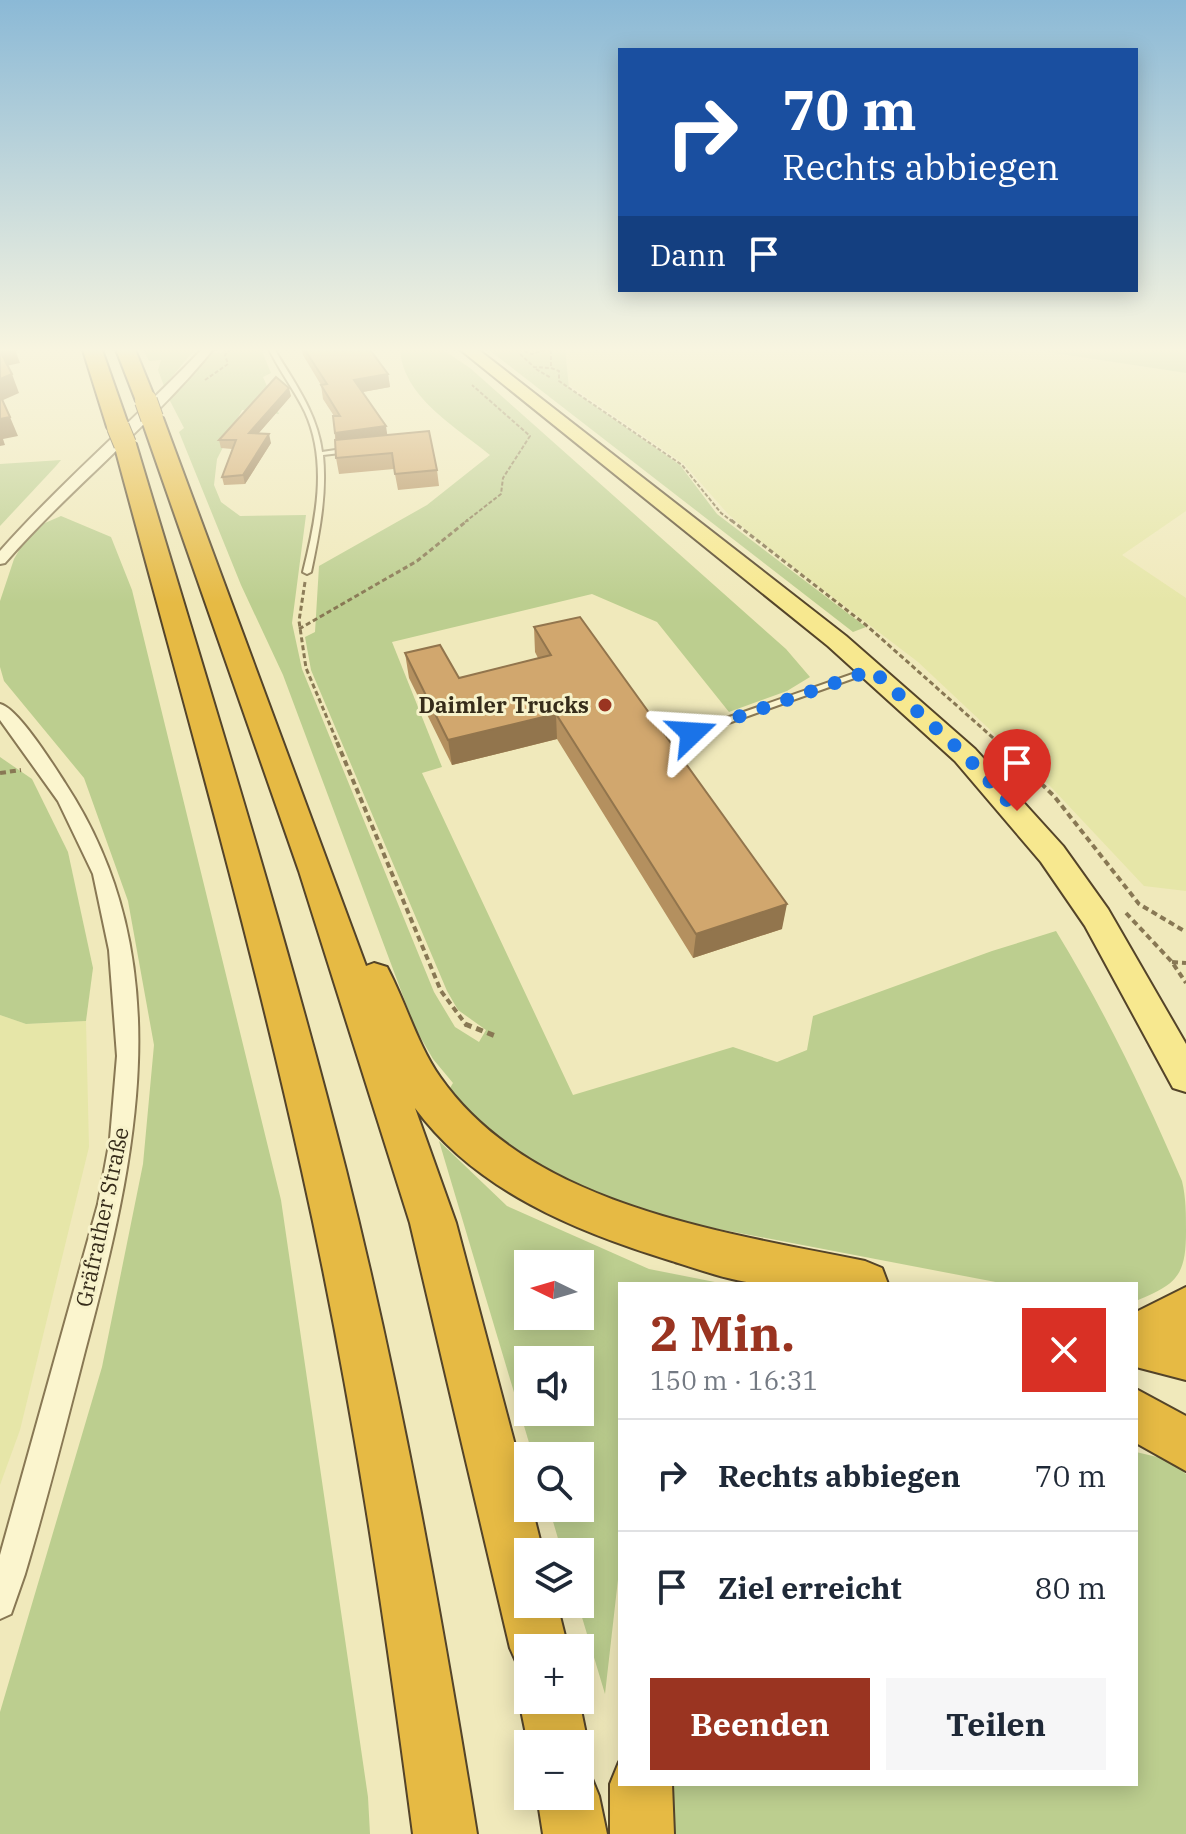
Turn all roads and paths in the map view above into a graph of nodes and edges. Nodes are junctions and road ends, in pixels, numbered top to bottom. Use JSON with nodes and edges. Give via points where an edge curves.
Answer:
{"nodes":[{"id":1,"x":125,"y":433,"type":"edge"},
{"id":2,"x":137,"y":433,"type":"edge"},
{"id":3,"x":139,"y":433,"type":"edge"},
{"id":4,"x":315,"y":433,"type":"edge"},
{"id":5,"x":526,"y":433,"type":"edge"},
{"id":6,"x":573,"y":433,"type":"edge"},
{"id":7,"x":635,"y":433,"type":"edge"},
{"id":8,"x":362,"y":448,"type":"edge"},
{"id":9,"x":320,"y":454,"type":"junction"},
{"id":10,"x":1,"y":555,"type":"edge"},
{"id":11,"x":307,"y":572,"type":"joint"},
{"id":12,"x":299,"y":629,"type":"junction"},
{"id":13,"x":872,"y":670,"type":"junction"},
{"id":14,"x":0,"y":709,"type":"edge"},
{"id":15,"x":692,"y":733,"type":"dead end"},
{"id":16,"x":21,"y":762,"type":"dead end"},
{"id":17,"x":31,"y":776,"type":"dead end"},
{"id":18,"x":316,"y":871,"type":"junction"},
{"id":19,"x":1186,"y":932,"type":"edge"},
{"id":20,"x":1172,"y":962,"type":"dead end"},
{"id":21,"x":1186,"y":963,"type":"edge"},
{"id":22,"x":498,"y":1037,"type":"dead end"},
{"id":23,"x":1186,"y":1077,"type":"edge"},
{"id":24,"x":856,"y":1282,"type":"edge"},
{"id":25,"x":1186,"y":1311,"type":"edge"},
{"id":26,"x":1138,"y":1335,"type":"edge"},
{"id":27,"x":1138,"y":1344,"type":"edge"},
{"id":28,"x":1186,"y":1356,"type":"edge"},
{"id":29,"x":1138,"y":1406,"type":"edge"},
{"id":30,"x":1138,"y":1415,"type":"edge"},
{"id":31,"x":1186,"y":1418,"type":"edge"},
{"id":32,"x":1186,"y":1445,"type":"edge"},
{"id":33,"x":514,"y":1542,"type":"edge"},
{"id":34,"x":0,"y":1603,"type":"edge"},
{"id":35,"x":641,"y":1786,"type":"edge"},
{"id":36,"x":571,"y":1810,"type":"edge"},
{"id":37,"x":445,"y":1834,"type":"edge"},
{"id":38,"x":575,"y":1834,"type":"edge"},
{"id":39,"x":642,"y":1834,"type":"edge"}],
"edges":[{"from":1,"to":10,"type":"street"},
{"from":2,"to":37,"type":"highway","via":[[348,1275],[406,1567]]},
{"from":3,"to":18,"type":"highway"},
{"from":4,"to":9,"type":"lane"},
{"from":5,"to":12,"type":"path","via":[[530,436],[503,478],[501,494],[417,561]]},
{"from":6,"to":13,"type":"main road"},
{"from":7,"to":19,"type":"path","via":[[682,465],[721,513],[956,702],[1054,796],[1139,904]]},
{"from":8,"to":9,"type":"lane"},
{"from":9,"to":11,"type":"lane"},
{"from":11,"to":12,"type":"path"},
{"from":12,"to":22,"type":"path","via":[[306,668],[441,991],[461,1022],[479,1034]]},
{"from":13,"to":15,"type":"lane"},
{"from":13,"to":23,"type":"main road","via":[[965,755],[1052,854],[1097,918]]},
{"from":14,"to":34,"type":"street","name":"Gräfrather Straße","via":[[58,785],[87,837],[110,900],[121,962],[126,1044],[126,1105],[112,1194]]},
{"from":16,"to":17,"type":"path"},
{"from":18,"to":24,"type":"highway","via":[[378,985],[407,1059],[435,1103],[477,1146],[537,1186],[610,1219],[702,1249]]},
{"from":18,"to":33,"type":"highway","via":[[433,1223]]},
{"from":20,"to":21,"type":"path"},
{"from":25,"to":26,"type":"highway"},
{"from":27,"to":28,"type":"highway"},
{"from":29,"to":31,"type":"highway"},
{"from":30,"to":32,"type":"highway"},
{"from":35,"to":39,"type":"highway"},
{"from":36,"to":38,"type":"highway"}]}
